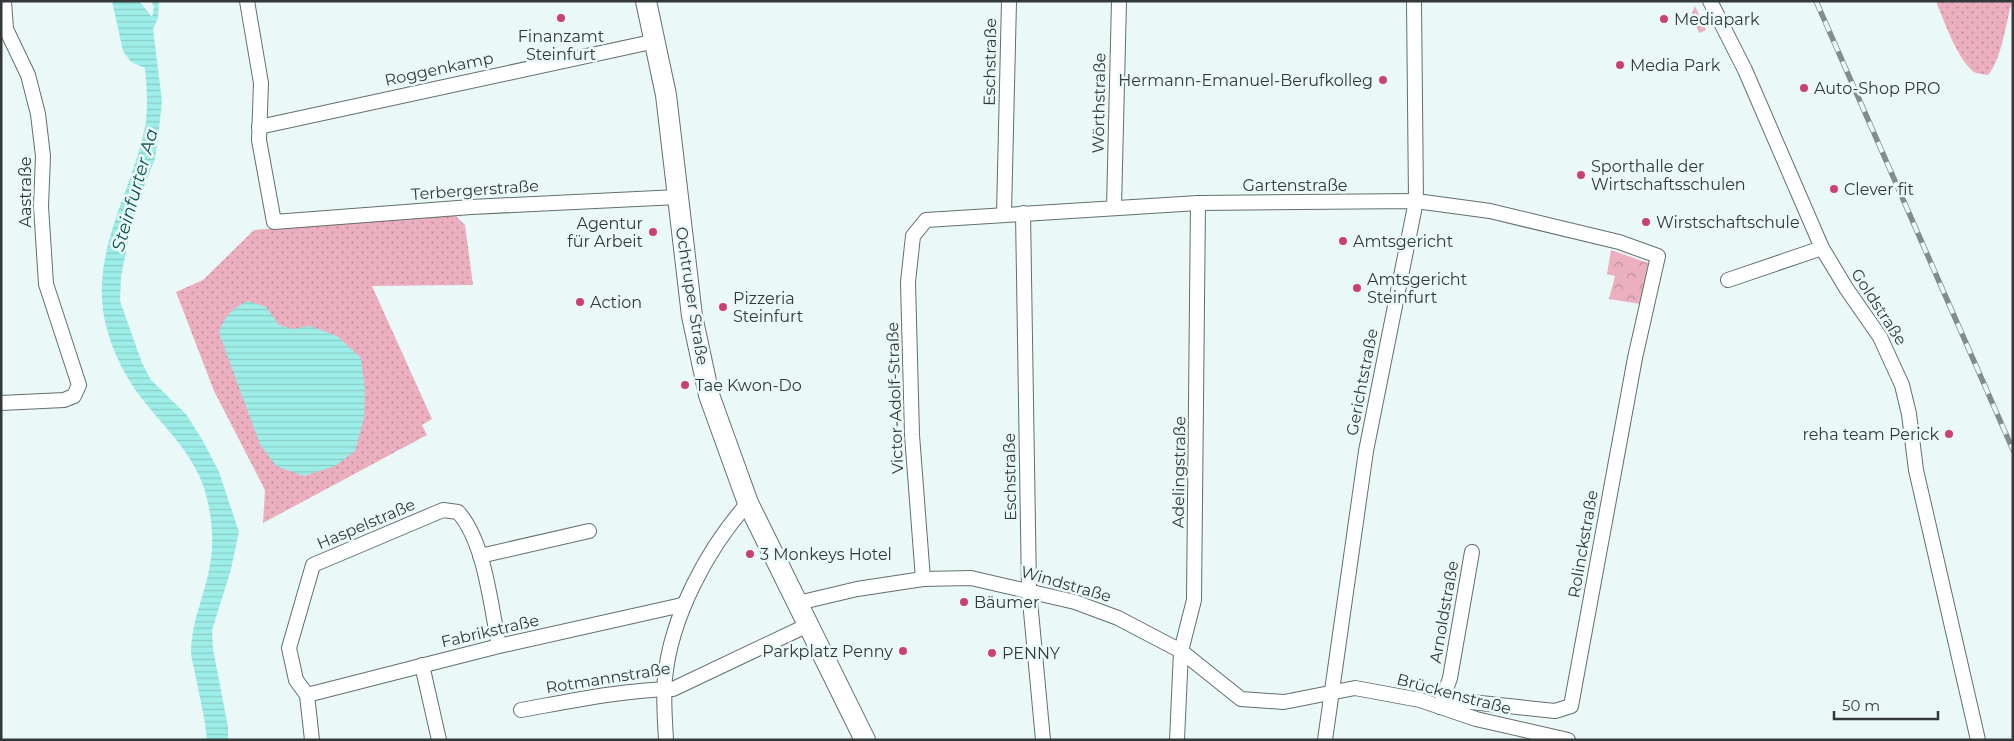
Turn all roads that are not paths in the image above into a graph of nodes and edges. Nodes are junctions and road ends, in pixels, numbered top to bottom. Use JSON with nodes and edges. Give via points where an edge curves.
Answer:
{"nodes":[{"id":1,"x":4,"y":1,"type":"edge"},
{"id":2,"x":247,"y":1,"type":"edge"},
{"id":3,"x":646,"y":1,"type":"edge"},
{"id":4,"x":1009,"y":1,"type":"edge"},
{"id":5,"x":1118,"y":1,"type":"edge"},
{"id":6,"x":1414,"y":1,"type":"edge"},
{"id":7,"x":1710,"y":1,"type":"edge"},
{"id":8,"x":656,"y":42,"type":"junction"},
{"id":9,"x":259,"y":127,"type":"junction"},
{"id":10,"x":678,"y":197,"type":"junction"},
{"id":11,"x":1416,"y":201,"type":"junction"},
{"id":12,"x":1198,"y":203,"type":"junction"},
{"id":13,"x":1114,"y":207,"type":"junction"},
{"id":14,"x":1023,"y":213,"type":"junction"},
{"id":15,"x":1004,"y":214,"type":"junction"},
{"id":16,"x":926,"y":220,"type":"joint"},
{"id":17,"x":1817,"y":250,"type":"junction"},
{"id":18,"x":1658,"y":256,"type":"joint"},
{"id":19,"x":1728,"y":280,"type":"dead end"},
{"id":20,"x":1,"y":403,"type":"edge"},
{"id":21,"x":748,"y":503,"type":"junction"},
{"id":22,"x":589,"y":531,"type":"dead end"},
{"id":23,"x":1472,"y":552,"type":"dead end"},
{"id":24,"x":480,"y":556,"type":"junction"},
{"id":25,"x":924,"y":579,"type":"junction"},
{"id":26,"x":1029,"y":590,"type":"junction"},
{"id":27,"x":798,"y":604,"type":"junction"},
{"id":28,"x":682,"y":605,"type":"junction"},
{"id":29,"x":808,"y":625,"type":"junction"},
{"id":30,"x":499,"y":646,"type":"junction"},
{"id":31,"x":1181,"y":651,"type":"junction"},
{"id":32,"x":422,"y":665,"type":"junction"},
{"id":33,"x":664,"y":689,"type":"junction"},
{"id":34,"x":1331,"y":692,"type":"junction"},
{"id":35,"x":307,"y":695,"type":"junction"},
{"id":36,"x":1440,"y":707,"type":"junction"},
{"id":37,"x":521,"y":710,"type":"dead end"},
{"id":38,"x":312,"y":740,"type":"edge"},
{"id":39,"x":439,"y":740,"type":"edge"},
{"id":40,"x":666,"y":740,"type":"edge"},
{"id":41,"x":865,"y":740,"type":"edge"},
{"id":42,"x":1043,"y":740,"type":"edge"},
{"id":43,"x":1177,"y":740,"type":"edge"},
{"id":44,"x":1326,"y":740,"type":"edge"},
{"id":45,"x":1568,"y":740,"type":"edge"},
{"id":46,"x":1978,"y":740,"type":"edge"}],
"edges":[{"from":1,"to":20,"type":"street","name":"Aastraße","via":[[6,29],[28,75],[38,114],[43,156],[41,206],[46,284],[79,385],[74,396],[64,400]]},
{"from":2,"to":9,"type":"street","via":[[261,83]]},
{"from":3,"to":8,"type":"main road","name":"Ochtruper Straße"},
{"from":4,"to":15,"type":"street","name":"Eschstraße"},
{"from":5,"to":13,"type":"street","name":"Wörthstraße"},
{"from":6,"to":11,"type":"street","name":"Gerichtstraße"},
{"from":7,"to":17,"type":"street","name":"Goldstraße","via":[[1745,70]]},
{"from":8,"to":9,"type":"street","name":"Roggenkamp"},
{"from":8,"to":10,"type":"main road","name":"Ochtruper Straße"},
{"from":9,"to":10,"type":"street","name":"Terbergerstraße","via":[[274,222],[471,207]]},
{"from":10,"to":21,"type":"main road","name":"Ochtruper Straße","via":[[692,316],[708,394]]},
{"from":11,"to":12,"type":"street","name":"Gartenstraße"},
{"from":11,"to":18,"type":"street","name":"Gartenstraße","via":[[1490,210],[1619,242]]},
{"from":11,"to":34,"type":"street","name":"Gerichtstraße","via":[[1366,451]]},
{"from":12,"to":13,"type":"street","name":"Gartenstraße"},
{"from":12,"to":31,"type":"street","name":"Adelingstraße","via":[[1194,600]]},
{"from":13,"to":14,"type":"street","name":"Gartenstraße"},
{"from":14,"to":15,"type":"street","name":"Gartenstraße"},
{"from":14,"to":26,"type":"street","name":"Eschstraße"},
{"from":15,"to":16,"type":"street","name":"Gartenstraße"},
{"from":16,"to":25,"type":"street","name":"Victor-Adolf-Straße","via":[[913,236],[908,282],[912,434]]},
{"from":17,"to":19,"type":"street"},
{"from":17,"to":46,"type":"street","name":"Goldstraße","via":[[1880,337],[1902,386],[1916,470]]},
{"from":18,"to":36,"type":"street","name":"Rolinckstraße","via":[[1633,367],[1571,706],[1555,711],[1452,700]]},
{"from":21,"to":27,"type":"main road","name":"Ochtruper Straße"},
{"from":21,"to":28,"type":"street","via":[[727,526]]},
{"from":22,"to":24,"type":"street"},
{"from":23,"to":36,"type":"street","name":"Arnoldstraße","via":[[1450,678]]},
{"from":24,"to":30,"type":"street","name":"Haspelstraße"},
{"from":24,"to":35,"type":"street","name":"Haspelstraße","via":[[467,522],[458,512],[443,510],[313,565],[289,648],[296,680]]},
{"from":25,"to":26,"type":"street","name":"Windstraße","via":[[971,578]]},
{"from":25,"to":27,"type":"street","name":"Windstraße","via":[[857,589]]},
{"from":26,"to":31,"type":"street","name":"Windstraße","via":[[1118,618]]},
{"from":26,"to":42,"type":"street","name":"Eschstraße"},
{"from":27,"to":29,"type":"main road","name":"Ochtruper Straße"},
{"from":28,"to":30,"type":"street","name":"Fabrikstraße"},
{"from":28,"to":33,"type":"street"},
{"from":29,"to":33,"type":"street","name":"Rotmannstraße","via":[[673,689]]},
{"from":29,"to":41,"type":"main road","name":"Ochtruper Straße"},
{"from":30,"to":32,"type":"street","name":"Fabrikstraße"},
{"from":31,"to":34,"type":"street","name":"Windstraße","via":[[1241,699],[1284,702]]},
{"from":31,"to":43,"type":"street","name":"Adelingstraße"},
{"from":32,"to":35,"type":"street","name":"Fabrikstraße"},
{"from":32,"to":39,"type":"street"},
{"from":33,"to":37,"type":"street","name":"Rotmannstraße"},
{"from":33,"to":40,"type":"street"},
{"from":34,"to":36,"type":"street","name":"Brückenstraße","via":[[1355,688]]},
{"from":34,"to":44,"type":"street","name":"Gerichtstraße"},
{"from":35,"to":38,"type":"street"},
{"from":36,"to":45,"type":"street","name":"Brückenstraße","via":[[1476,719]]}]}
